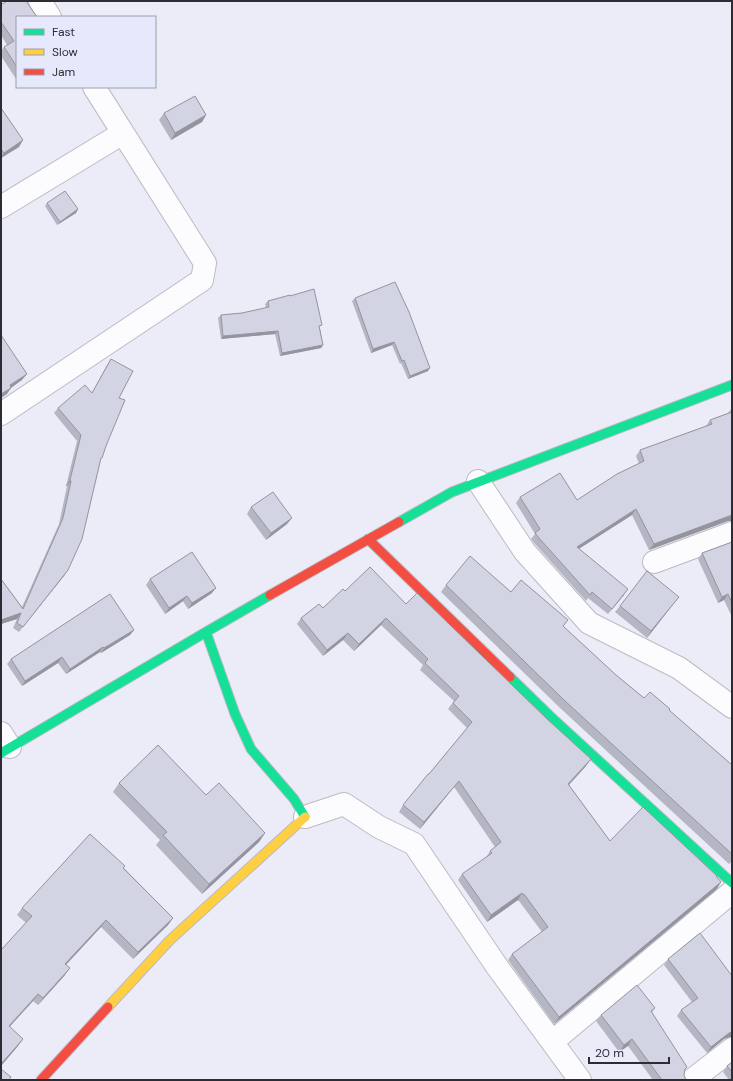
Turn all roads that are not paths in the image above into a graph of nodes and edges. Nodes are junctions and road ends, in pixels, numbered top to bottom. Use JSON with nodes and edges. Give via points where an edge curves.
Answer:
{"nodes":[{"id":1,"x":40,"y":1,"type":"edge"},
{"id":2,"x":49,"y":16,"type":"edge"},
{"id":3,"x":95,"y":88,"type":"edge"},
{"id":4,"x":123,"y":133,"type":"junction"},
{"id":5,"x":1,"y":207,"type":"edge"},
{"id":6,"x":732,"y":385,"type":"edge"},
{"id":7,"x":1,"y":414,"type":"edge"},
{"id":8,"x":478,"y":481,"type":"junction"},
{"id":9,"x":732,"y":533,"type":"edge"},
{"id":10,"x":368,"y":539,"type":"junction"},
{"id":11,"x":654,"y":562,"type":"dead end"},
{"id":12,"x":206,"y":632,"type":"junction"},
{"id":13,"x":732,"y":707,"type":"edge"},
{"id":14,"x":4,"y":745,"type":"edge"},
{"id":15,"x":305,"y":817,"type":"junction"},
{"id":16,"x":732,"y":883,"type":"edge"},
{"id":17,"x":732,"y":892,"type":"edge"},
{"id":18,"x":552,"y":1042,"type":"junction"},
{"id":19,"x":732,"y":1049,"type":"edge"},
{"id":20,"x":41,"y":1080,"type":"edge"},
{"id":21,"x":580,"y":1080,"type":"edge"},
{"id":22,"x":692,"y":1080,"type":"edge"}],
"edges":[{"from":1,"to":2,"type":"street"},
{"from":3,"to":4,"type":"street"},
{"from":4,"to":5,"type":"street"},
{"from":4,"to":7,"type":"street","via":[[205,263],[202,280]]},
{"from":6,"to":8,"type":"street"},
{"from":8,"to":10,"type":"street","via":[[452,492]]},
{"from":8,"to":13,"type":"street","via":[[525,552],[589,623],[679,668]]},
{"from":9,"to":11,"type":"street"},
{"from":10,"to":12,"type":"street"},
{"from":10,"to":16,"type":"street","via":[[550,716]]},
{"from":12,"to":14,"type":"street"},
{"from":12,"to":15,"type":"street","via":[[235,714],[251,749],[294,799]]},
{"from":15,"to":18,"type":"street","via":[[344,804],[378,827],[414,844]]},
{"from":15,"to":20,"type":"street","via":[[170,940]]},
{"from":17,"to":18,"type":"street"},
{"from":18,"to":21,"type":"street"},
{"from":19,"to":22,"type":"street"}]}
